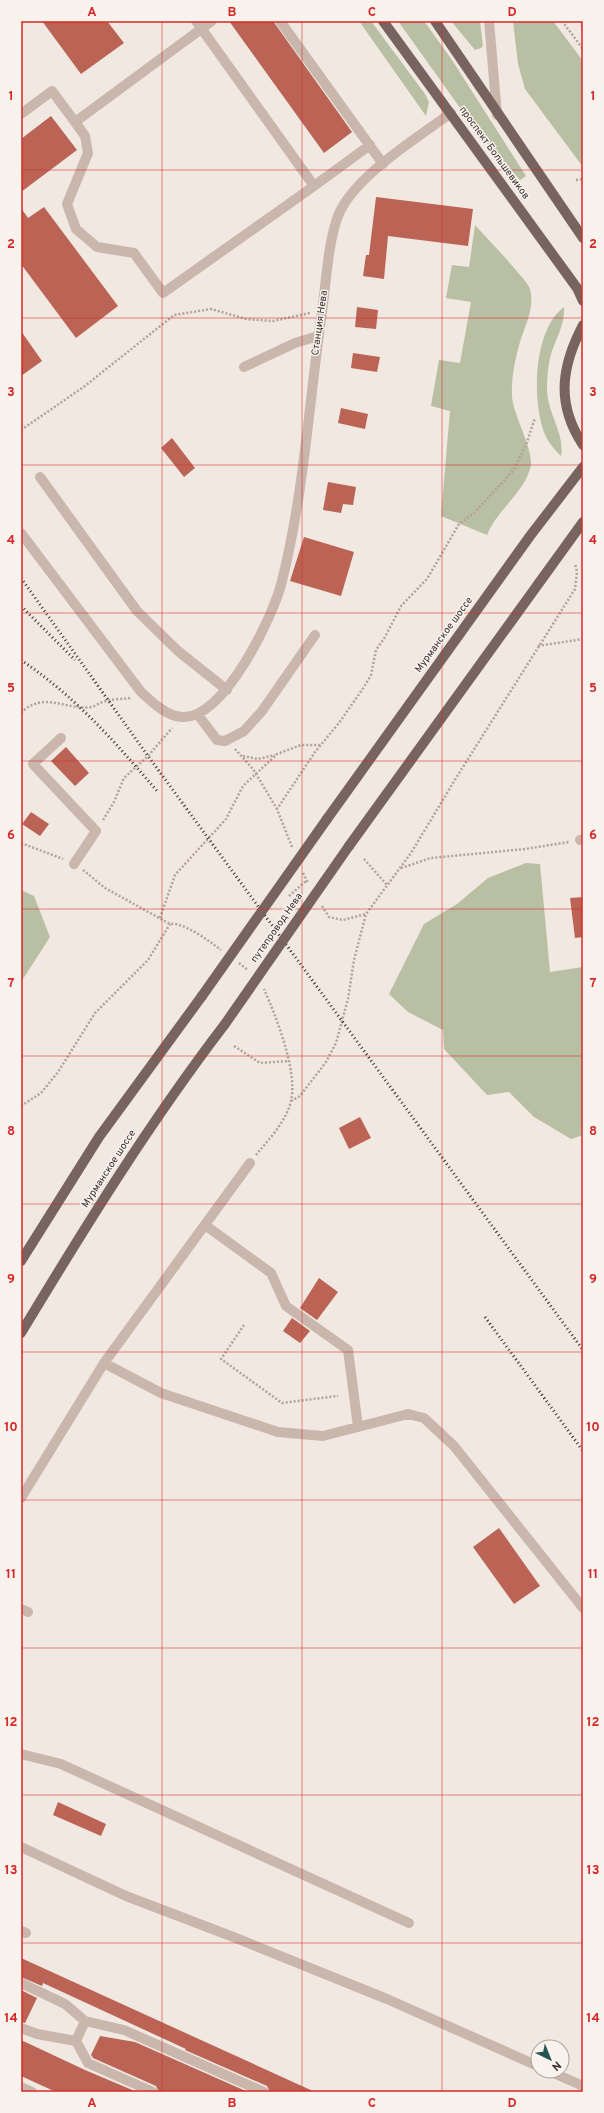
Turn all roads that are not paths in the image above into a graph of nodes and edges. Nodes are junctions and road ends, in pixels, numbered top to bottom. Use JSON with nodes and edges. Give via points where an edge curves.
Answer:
{"nodes":[{"id":1,"x":212,"y":21,"type":"edge"},
{"id":2,"x":280,"y":21,"type":"edge"},
{"id":3,"x":383,"y":21,"type":"edge"},
{"id":4,"x":434,"y":21,"type":"edge"},
{"id":5,"x":489,"y":21,"type":"edge"},
{"id":6,"x":199,"y":25,"type":"edge"},
{"id":7,"x":451,"y":113,"type":"junction"},
{"id":8,"x":21,"y":114,"type":"edge"},
{"id":9,"x":497,"y":115,"type":"junction"},
{"id":10,"x":75,"y":122,"type":"junction"},
{"id":11,"x":370,"y":146,"type":"junction"},
{"id":12,"x":383,"y":164,"type":"junction"},
{"id":13,"x":314,"y":186,"type":"junction"},
{"id":14,"x":583,"y":238,"type":"edge"},
{"id":15,"x":583,"y":301,"type":"edge"},
{"id":16,"x":583,"y":325,"type":"edge"},
{"id":17,"x":318,"y":336,"type":"junction"},
{"id":18,"x":244,"y":367,"type":"dead end"},
{"id":19,"x":583,"y":445,"type":"edge"},
{"id":20,"x":583,"y":467,"type":"edge"},
{"id":21,"x":40,"y":477,"type":"dead end"},
{"id":22,"x":583,"y":522,"type":"edge"},
{"id":23,"x":21,"y":533,"type":"edge"},
{"id":24,"x":315,"y":635,"type":"dead end"},
{"id":25,"x":227,"y":690,"type":"junction"},
{"id":26,"x":198,"y":715,"type":"junction"},
{"id":27,"x":61,"y":738,"type":"dead end"},
{"id":28,"x":74,"y":864,"type":"road end"},
{"id":29,"x":225,"y":1024,"type":"joint"},
{"id":30,"x":250,"y":1163,"type":"dead end"},
{"id":31,"x":205,"y":1225,"type":"junction"},
{"id":32,"x":21,"y":1261,"type":"edge"},
{"id":33,"x":21,"y":1333,"type":"edge"},
{"id":34,"x":104,"y":1363,"type":"junction"},
{"id":35,"x":358,"y":1427,"type":"junction"},
{"id":36,"x":21,"y":1498,"type":"edge"},
{"id":37,"x":583,"y":1608,"type":"edge"},
{"id":38,"x":21,"y":1754,"type":"edge"},
{"id":39,"x":21,"y":1847,"type":"edge"},
{"id":40,"x":409,"y":1923,"type":"dead end"},
{"id":41,"x":21,"y":1983,"type":"edge"},
{"id":42,"x":85,"y":2021,"type":"junction"},
{"id":43,"x":21,"y":2028,"type":"edge"},
{"id":44,"x":76,"y":2042,"type":"junction"},
{"id":45,"x":530,"y":2062,"type":"edge"},
{"id":46,"x":567,"y":2079,"type":"edge"},
{"id":47,"x":583,"y":2086,"type":"edge"},
{"id":48,"x":153,"y":2092,"type":"edge"},
{"id":49,"x":264,"y":2092,"type":"edge"}],
"edges":[{"from":1,"to":6,"type":"street"},
{"from":2,"to":11,"type":"street"},
{"from":3,"to":7,"type":"main road","name":"проспект Большевиков"},
{"from":4,"to":9,"type":"main road"},
{"from":5,"to":9,"type":"street"},
{"from":6,"to":10,"type":"street"},
{"from":6,"to":13,"type":"street"},
{"from":7,"to":12,"type":"street","name":"Станция Нева"},
{"from":7,"to":15,"type":"main road","name":"проспект Большевиков","via":[[577,288]]},
{"from":8,"to":10,"type":"street","via":[[52,91]]},
{"from":9,"to":14,"type":"main road"},
{"from":10,"to":13,"type":"street","via":[[85,136],[88,153],[67,204],[76,229],[96,247],[134,254],[163,293]]},
{"from":11,"to":12,"type":"street"},
{"from":11,"to":13,"type":"street"},
{"from":12,"to":17,"type":"street","name":"Станция Нева","via":[[349,195],[338,216]]},
{"from":16,"to":19,"type":"main road","via":[[566,368],[563,389],[567,412]]},
{"from":17,"to":18,"type":"street","via":[[295,343]]},
{"from":17,"to":25,"type":"street","name":"Станция Нева","via":[[293,537],[282,584],[243,666]]},
{"from":20,"to":32,"type":"main road","name":"Мурманское шоссе","bridge":true,"via":[[99,1137]]},
{"from":21,"to":25,"type":"street","via":[[137,611],[178,651]]},
{"from":22,"to":29,"type":"main road","name":"путепровод Нева","bridge":true,"via":[[349,846]]},
{"from":23,"to":26,"type":"street","via":[[146,696],[158,708],[182,717]]},
{"from":24,"to":26,"type":"street","via":[[262,711],[244,731],[225,741],[217,740]]},
{"from":25,"to":26,"type":"street","name":"Станция Нева","via":[[213,705]]},
{"from":27,"to":28,"type":"street","via":[[33,764],[96,831]]},
{"from":29,"to":33,"type":"main road","name":"Мурманское шоссе","via":[[196,1061],[124,1168]]},
{"from":30,"to":31,"type":"street"},
{"from":31,"to":34,"type":"street"},
{"from":31,"to":35,"type":"street","via":[[271,1273],[286,1306],[348,1350]]},
{"from":34,"to":35,"type":"street","via":[[160,1392],[278,1432],[322,1436]]},
{"from":34,"to":36,"type":"street"},
{"from":35,"to":37,"type":"street","via":[[408,1414],[424,1418],[454,1446]]},
{"from":38,"to":40,"type":"street","via":[[60,1764]]},
{"from":39,"to":45,"type":"street","via":[[126,1896],[387,1999]]},
{"from":41,"to":42,"type":"street","via":[[64,2004]]},
{"from":42,"to":44,"type":"street"},
{"from":42,"to":49,"type":"street","via":[[124,2030]]},
{"from":43,"to":44,"type":"street"},
{"from":44,"to":48,"type":"street","via":[[88,2063]]},
{"from":46,"to":47,"type":"street"}]}
